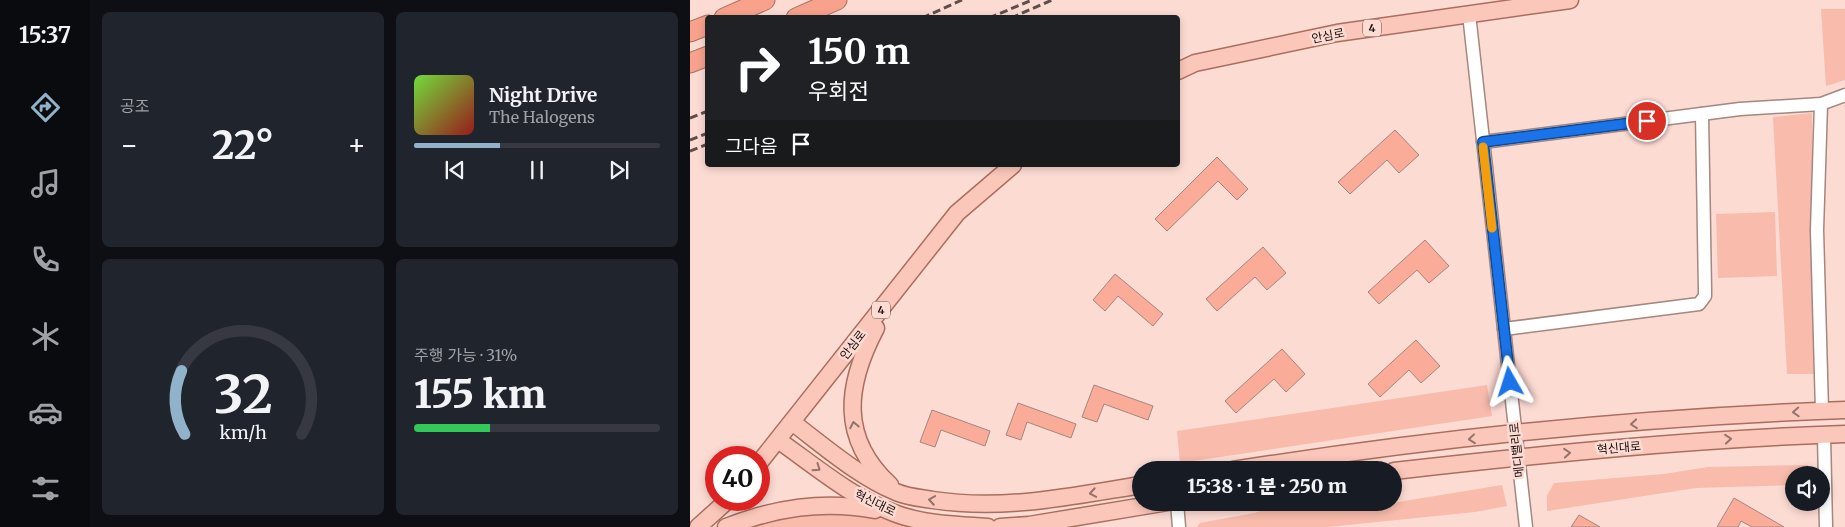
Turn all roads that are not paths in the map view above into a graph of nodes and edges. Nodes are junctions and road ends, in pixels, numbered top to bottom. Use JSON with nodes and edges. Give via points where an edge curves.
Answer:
{"nodes":[{"id":1,"x":765,"y":0,"type":"edge"},
{"id":2,"x":837,"y":0,"type":"edge"},
{"id":3,"x":1570,"y":0,"type":"edge"},
{"id":4,"x":1469,"y":14,"type":"junction"},
{"id":5,"x":731,"y":15,"type":"edge"},
{"id":6,"x":803,"y":15,"type":"edge"},
{"id":7,"x":705,"y":26,"type":"edge"},
{"id":8,"x":690,"y":32,"type":"edge"},
{"id":9,"x":705,"y":57,"type":"edge"},
{"id":10,"x":690,"y":63,"type":"edge"},
{"id":11,"x":1180,"y":70,"type":"edge"},
{"id":12,"x":1845,"y":95,"type":"edge"},
{"id":13,"x":1821,"y":104,"type":"junction"},
{"id":14,"x":1702,"y":114,"type":"junction"},
{"id":15,"x":1483,"y":142,"type":"junction"},
{"id":16,"x":1011,"y":167,"type":"edge"},
{"id":17,"x":894,"y":295,"type":"junction"},
{"id":18,"x":1504,"y":329,"type":"junction"},
{"id":19,"x":1845,"y":410,"type":"edge"},
{"id":20,"x":1822,"y":411,"type":"junction"},
{"id":21,"x":792,"y":422,"type":"junction"},
{"id":22,"x":1515,"y":434,"type":"junction"},
{"id":23,"x":1845,"y":434,"type":"edge"},
{"id":24,"x":1824,"y":435,"type":"junction"},
{"id":25,"x":778,"y":440,"type":"junction"},
{"id":26,"x":770,"y":450,"type":"edge"},
{"id":27,"x":1518,"y":457,"type":"junction"},
{"id":28,"x":1291,"y":461,"type":"edge"},
{"id":29,"x":1402,"y":469,"type":"edge"},
{"id":30,"x":1132,"y":486,"type":"edge"},
{"id":31,"x":899,"y":493,"type":"junction"},
{"id":32,"x":1132,"y":508,"type":"edge"},
{"id":33,"x":716,"y":511,"type":"edge"},
{"id":34,"x":1178,"y":511,"type":"edge"},
{"id":35,"x":894,"y":514,"type":"junction"},
{"id":36,"x":700,"y":526,"type":"edge"},
{"id":37,"x":726,"y":527,"type":"edge"},
{"id":38,"x":988,"y":527,"type":"edge"},
{"id":39,"x":1000,"y":527,"type":"edge"},
{"id":40,"x":1179,"y":527,"type":"edge"},
{"id":41,"x":1526,"y":527,"type":"edge"},
{"id":42,"x":1826,"y":527,"type":"edge"}],
"edges":[{"from":1,"to":5,"type":"highway"},
{"from":2,"to":6,"type":"highway"},
{"from":3,"to":4,"type":"main road","name":"안심로","number":"4"},
{"from":4,"to":11,"type":"main road","name":"안심로","number":"4","via":[[1337,33],[1195,63]]},
{"from":4,"to":15,"type":"street","name":"메디밸리로"},
{"from":7,"to":8,"type":"highway"},
{"from":9,"to":10,"type":"highway"},
{"from":12,"to":13,"type":"street"},
{"from":13,"to":14,"type":"street"},
{"from":13,"to":20,"type":"street","via":[[1817,230]]},
{"from":14,"to":15,"type":"street"},
{"from":14,"to":18,"type":"street","via":[[1705,296],[1699,304]]},
{"from":15,"to":18,"type":"street","name":"메디밸리로"},
{"from":16,"to":17,"type":"main road","name":"안심로","number":"4","via":[[957,213]]},
{"from":17,"to":21,"type":"main road","name":"안심로","number":"4"},
{"from":31,"to":17,"type":"main road","one_way":true,"via":[[866,457],[856,436],[851,409],[860,364]]},
{"from":18,"to":22,"type":"street","name":"메디밸리로"},
{"from":19,"to":20,"type":"main road"},
{"from":20,"to":22,"type":"main road","one_way":true},
{"from":21,"to":25,"type":"main road","name":"안심로","number":"4"},
{"from":21,"to":31,"type":"main road","via":[[869,478]]},
{"from":22,"to":27,"type":"street","name":"메디밸리로"},
{"from":22,"to":28,"type":"main road","one_way":true},
{"from":23,"to":24,"type":"main road","name":"혁신대로"},
{"from":27,"to":24,"type":"main road","name":"혁신대로","one_way":true,"via":[[1745,438]]},
{"from":24,"to":42,"type":"street"},
{"from":25,"to":26,"type":"main road","name":"안심로","number":"4"},
{"from":25,"to":35,"type":"main road","name":"혁신대로","one_way":true,"via":[[847,489]]},
{"from":27,"to":29,"type":"main road","name":"혁신대로"},
{"from":27,"to":41,"type":"street","name":"메디밸리로"},
{"from":30,"to":31,"type":"main road","one_way":true,"via":[[1012,504],[950,502]]},
{"from":32,"to":39,"type":"main road"},
{"from":33,"to":36,"type":"main road"},
{"from":34,"to":40,"type":"street"},
{"from":35,"to":37,"type":"main road","via":[[850,505],[812,504]]},
{"from":35,"to":38,"type":"main road","name":"혁신대로","via":[[933,522]]}]}
